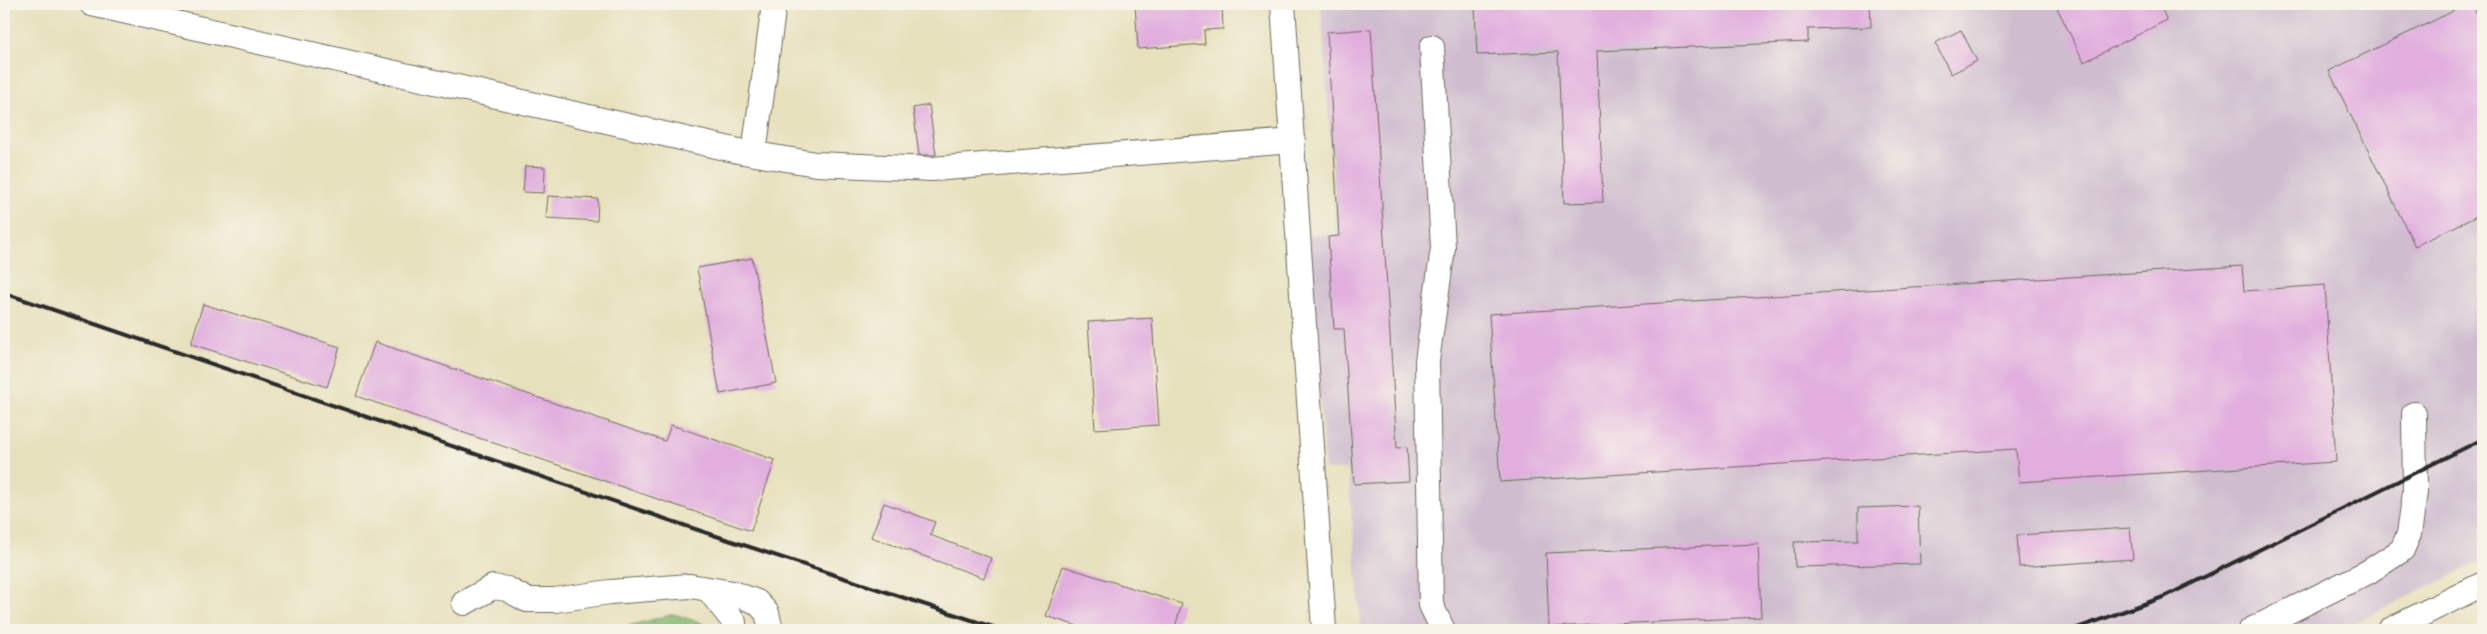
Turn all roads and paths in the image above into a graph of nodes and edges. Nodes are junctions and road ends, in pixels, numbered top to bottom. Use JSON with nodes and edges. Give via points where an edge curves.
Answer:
{"nodes":[{"id":1,"x":92,"y":4,"type":"edge"},
{"id":2,"x":774,"y":4,"type":"edge"},
{"id":3,"x":1282,"y":4,"type":"edge"},
{"id":4,"x":1432,"y":47,"type":"dead end"},
{"id":5,"x":1293,"y":141,"type":"junction"},
{"id":6,"x":754,"y":153,"type":"junction"},
{"id":7,"x":2414,"y":414,"type":"dead end"},
{"id":8,"x":2483,"y":584,"type":"edge"},
{"id":9,"x":708,"y":589,"type":"junction"},
{"id":10,"x":464,"y":603,"type":"dead end"},
{"id":11,"x":734,"y":630,"type":"edge"},
{"id":12,"x":771,"y":630,"type":"edge"},
{"id":13,"x":1324,"y":630,"type":"edge"},
{"id":14,"x":1443,"y":630,"type":"edge"},
{"id":15,"x":2251,"y":630,"type":"edge"},
{"id":16,"x":2390,"y":630,"type":"edge"}],
"edges":[{"from":1,"to":6,"type":"street"},
{"from":2,"to":6,"type":"street"},
{"from":3,"to":5,"type":"street"},
{"from":4,"to":14,"type":"street","via":[[1443,248],[1427,361],[1431,605]]},
{"from":5,"to":6,"type":"street","via":[[932,169],[816,164]]},
{"from":5,"to":13,"type":"street"},
{"from":7,"to":15,"type":"street","via":[[2415,492],[2409,534],[2402,550],[2368,572]]},
{"from":8,"to":16,"type":"street"},
{"from":9,"to":10,"type":"street","via":[[690,586],[528,600],[493,587]]},
{"from":9,"to":11,"type":"street","via":[[734,622]]},
{"from":9,"to":12,"type":"street","via":[[733,593],[757,602],[767,614]]}]}
